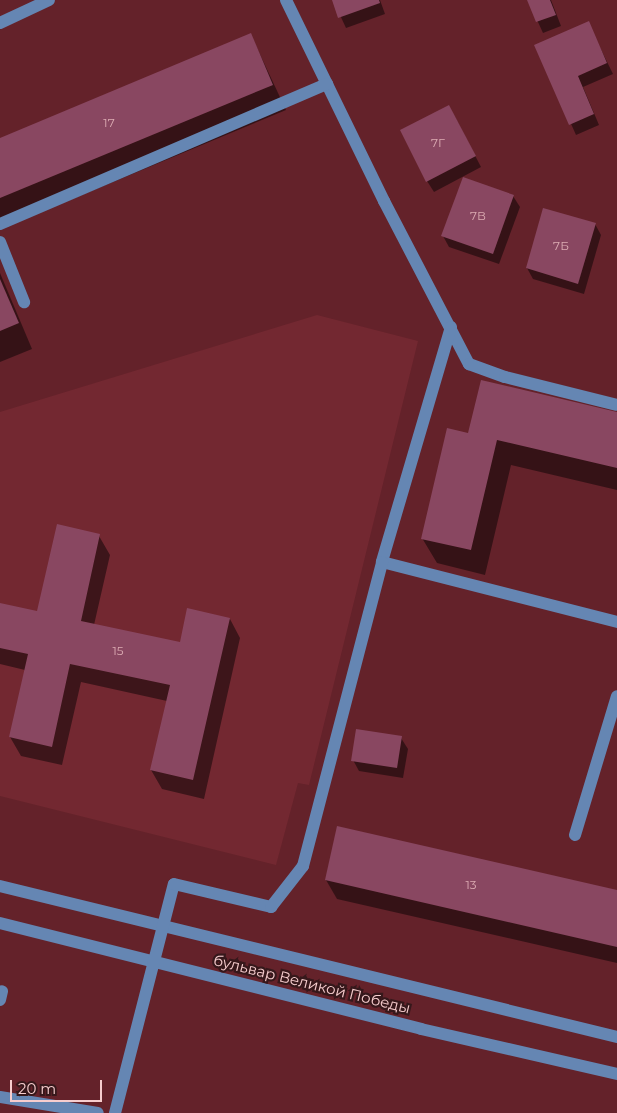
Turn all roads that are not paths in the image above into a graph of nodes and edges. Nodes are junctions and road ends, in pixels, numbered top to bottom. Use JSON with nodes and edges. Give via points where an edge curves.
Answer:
{"nodes":[{"id":1,"x":49,"y":0,"type":"edge"},
{"id":2,"x":286,"y":0,"type":"edge"},
{"id":3,"x":0,"y":23,"type":"edge"},
{"id":4,"x":327,"y":84,"type":"junction"},
{"id":5,"x":0,"y":224,"type":"edge"},
{"id":6,"x":0,"y":242,"type":"edge"},
{"id":7,"x":24,"y":302,"type":"dead end"},
{"id":8,"x":451,"y":327,"type":"junction"},
{"id":9,"x":617,"y":405,"type":"edge"},
{"id":10,"x":382,"y":562,"type":"junction"},
{"id":11,"x":617,"y":622,"type":"edge"},
{"id":12,"x":617,"y":696,"type":"edge"},
{"id":13,"x":574,"y":835,"type":"dead end"},
{"id":14,"x":0,"y":886,"type":"edge"},
{"id":15,"x":0,"y":923,"type":"edge"},
{"id":16,"x":163,"y":926,"type":"junction"},
{"id":17,"x":154,"y":961,"type":"junction"},
{"id":18,"x":617,"y":1037,"type":"edge"},
{"id":19,"x":617,"y":1074,"type":"edge"},
{"id":20,"x":0,"y":1097,"type":"edge"},
{"id":21,"x":98,"y":1113,"type":"edge"},
{"id":22,"x":116,"y":1113,"type":"edge"}],
"edges":[{"from":1,"to":3,"type":"street"},
{"from":2,"to":4,"type":"street"},
{"from":4,"to":5,"type":"street"},
{"from":4,"to":8,"type":"street"},
{"from":6,"to":7,"type":"street"},
{"from":8,"to":9,"type":"street","via":[[469,364],[505,377]]},
{"from":8,"to":10,"type":"street"},
{"from":10,"to":11,"type":"street"},
{"from":10,"to":16,"type":"street","via":[[303,866],[270,907],[174,884]]},
{"from":12,"to":13,"type":"street"},
{"from":14,"to":16,"type":"street","name":"бульвар Великой Победы"},
{"from":15,"to":17,"type":"street","name":"бульвар Великой Победы"},
{"from":16,"to":17,"type":"street"},
{"from":16,"to":18,"type":"street","name":"бульвар Великой Победы"},
{"from":17,"to":19,"type":"street","name":"бульвар Великой Победы"},
{"from":17,"to":22,"type":"street"},
{"from":20,"to":21,"type":"street"}]}
